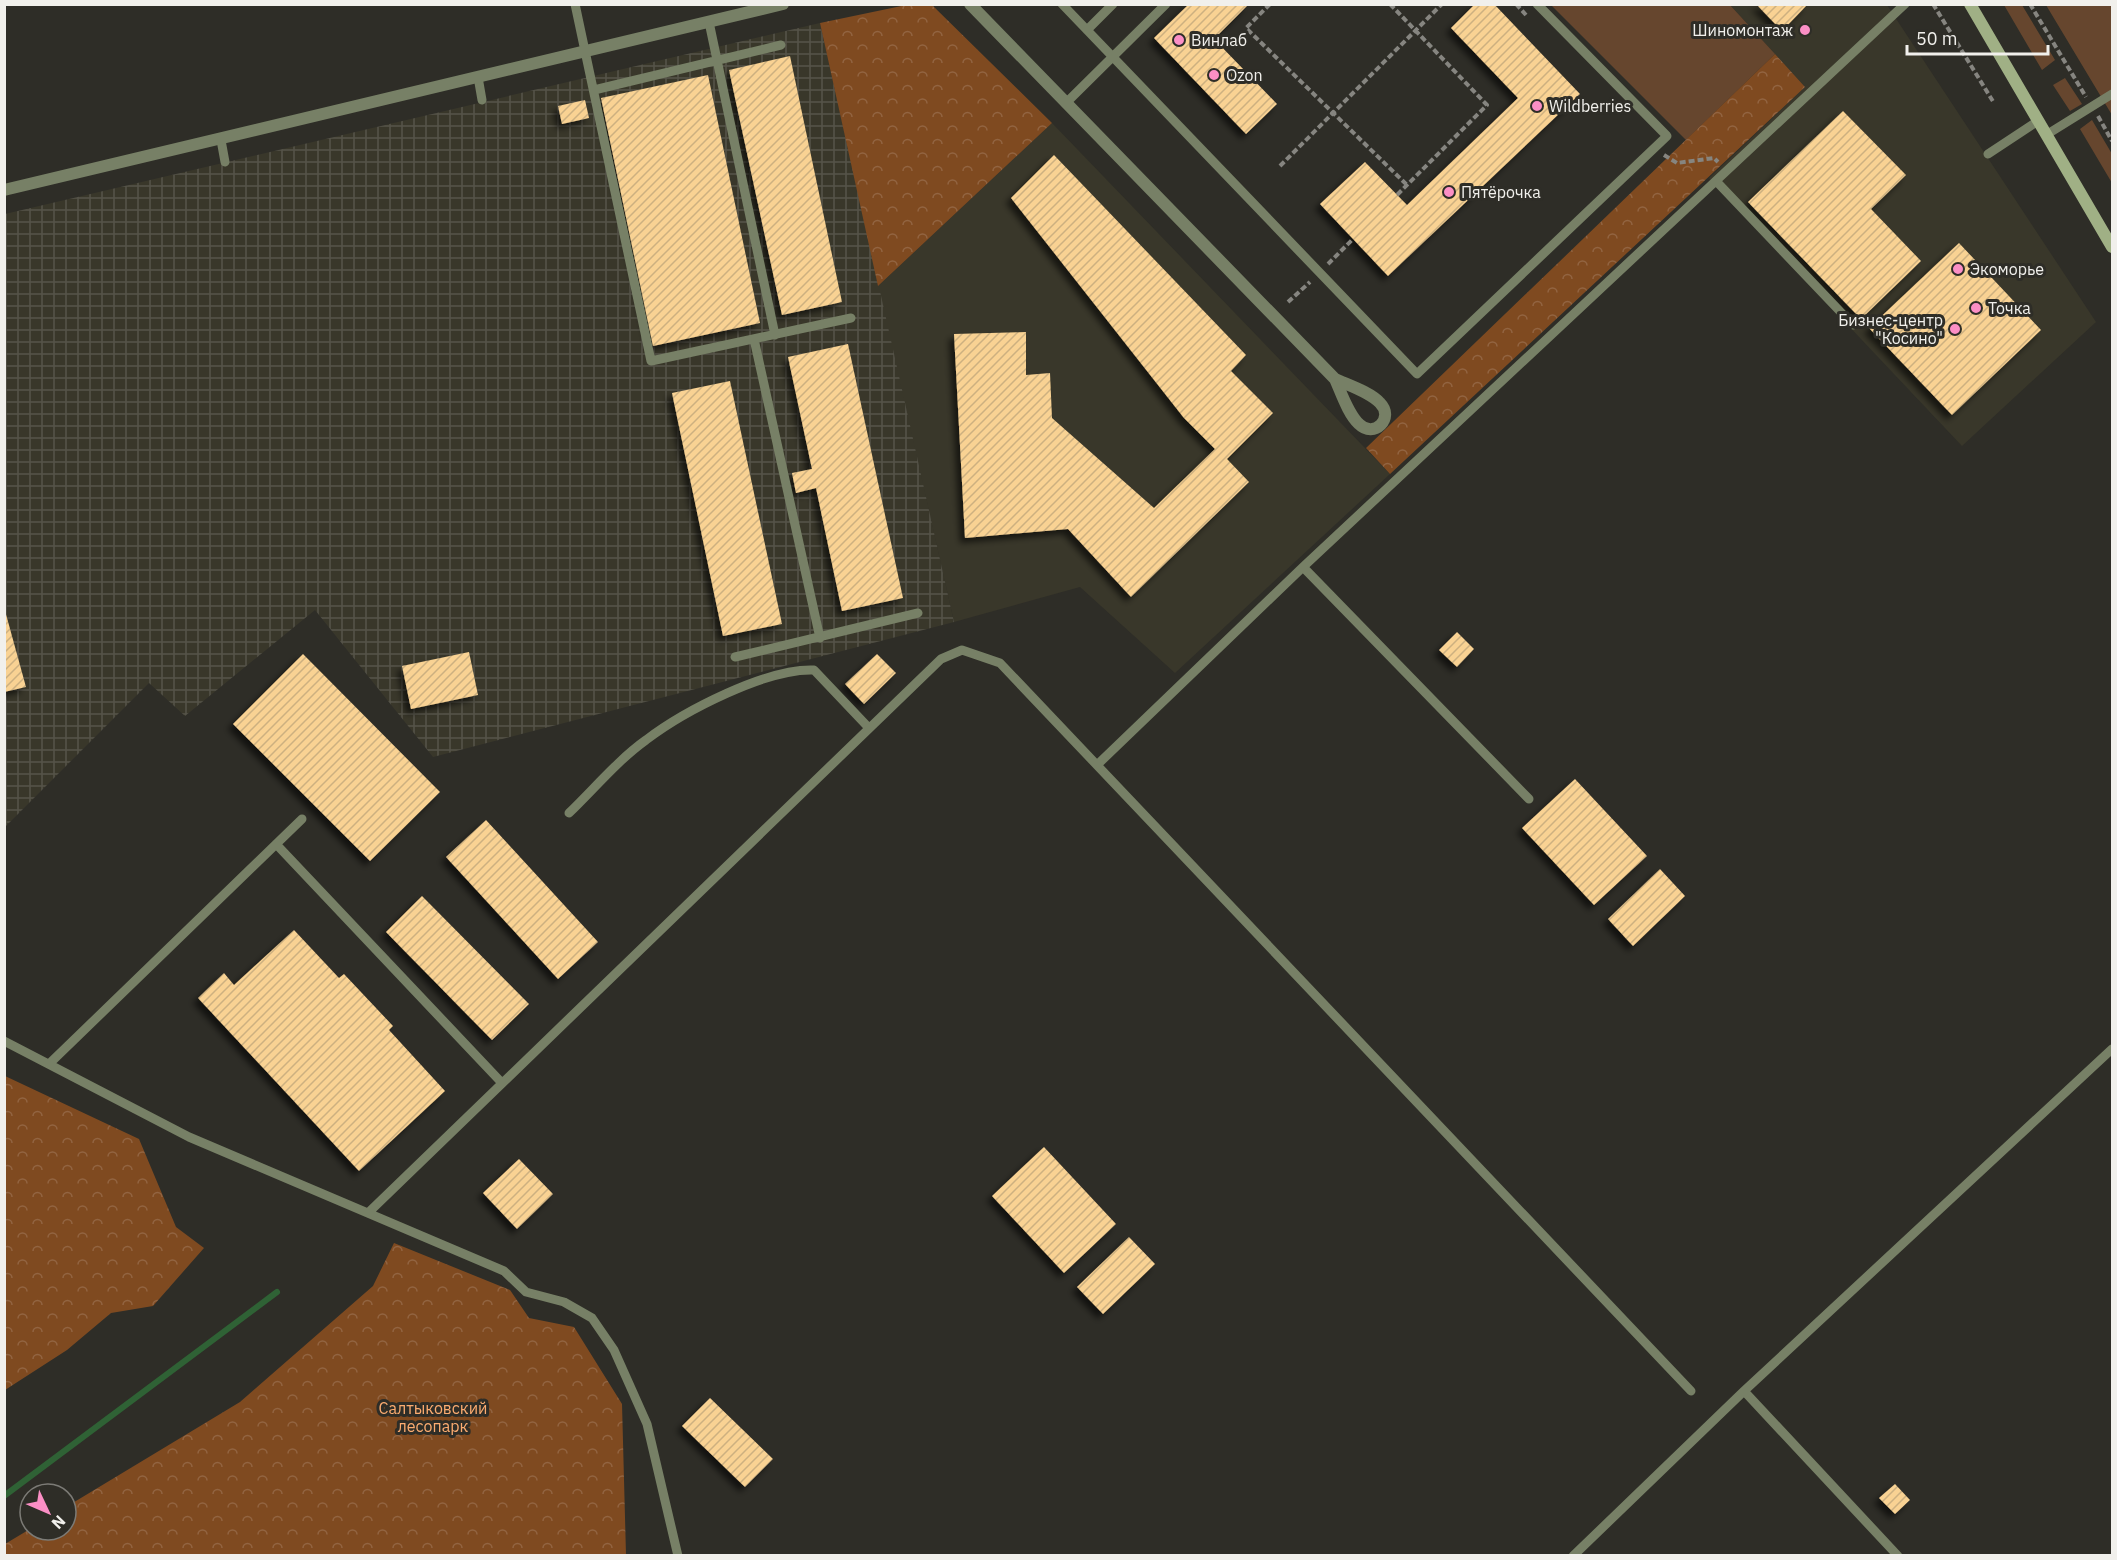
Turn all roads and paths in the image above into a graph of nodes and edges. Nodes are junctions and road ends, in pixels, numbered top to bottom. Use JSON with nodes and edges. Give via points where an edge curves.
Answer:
{"nodes":[{"id":1,"x":575,"y":4,"type":"edge"},
{"id":2,"x":783,"y":4,"type":"edge"},
{"id":3,"x":970,"y":4,"type":"edge"},
{"id":4,"x":1062,"y":4,"type":"edge"},
{"id":5,"x":1113,"y":4,"type":"edge"},
{"id":6,"x":1166,"y":4,"type":"edge"},
{"id":7,"x":1270,"y":4,"type":"edge"},
{"id":8,"x":1390,"y":4,"type":"edge"},
{"id":9,"x":1442,"y":4,"type":"edge"},
{"id":10,"x":1537,"y":4,"type":"edge"},
{"id":11,"x":1905,"y":4,"type":"edge"},
{"id":12,"x":1933,"y":4,"type":"edge"},
{"id":13,"x":1970,"y":4,"type":"edge"},
{"id":14,"x":2030,"y":4,"type":"edge"},
{"id":15,"x":709,"y":22,"type":"junction"},
{"id":16,"x":1087,"y":30,"type":"junction"},
{"id":17,"x":1416,"y":31,"type":"junction"},
{"id":18,"x":781,"y":45,"type":"dead end"},
{"id":19,"x":586,"y":52,"type":"junction"},
{"id":20,"x":1113,"y":57,"type":"junction"},
{"id":21,"x":717,"y":60,"type":"junction"},
{"id":22,"x":478,"y":77,"type":"junction"},
{"id":23,"x":594,"y":90,"type":"junction"},
{"id":24,"x":2112,"y":94,"type":"edge"},
{"id":25,"x":482,"y":100,"type":"dead end"},
{"id":26,"x":1066,"y":103,"type":"junction"},
{"id":27,"x":1994,"y":103,"type":"dead end"},
{"id":28,"x":2092,"y":107,"type":"junction"},
{"id":29,"x":1332,"y":114,"type":"junction"},
{"id":30,"x":2038,"y":121,"type":"junction"},
{"id":31,"x":2046,"y":135,"type":"junction"},
{"id":32,"x":221,"y":140,"type":"junction"},
{"id":33,"x":2112,"y":141,"type":"edge"},
{"id":34,"x":1656,"y":147,"type":"junction"},
{"id":35,"x":1988,"y":154,"type":"dead end"},
{"id":36,"x":225,"y":162,"type":"dead end"},
{"id":37,"x":1280,"y":166,"type":"dead end"},
{"id":38,"x":1727,"y":171,"type":"junction"},
{"id":39,"x":1716,"y":181,"type":"junction"},
{"id":40,"x":1407,"y":185,"type":"junction"},
{"id":41,"x":4,"y":190,"type":"edge"},
{"id":42,"x":1397,"y":195,"type":"dead end"},
{"id":43,"x":2112,"y":247,"type":"edge"},
{"id":44,"x":851,"y":318,"type":"dead end"},
{"id":45,"x":1853,"y":325,"type":"dead end"},
{"id":46,"x":775,"y":335,"type":"junction"},
{"id":47,"x":754,"y":339,"type":"junction"},
{"id":48,"x":1335,"y":379,"type":"junction"},
{"id":49,"x":1303,"y":567,"type":"junction"},
{"id":50,"x":918,"y":613,"type":"dead end"},
{"id":51,"x":820,"y":638,"type":"junction"},
{"id":52,"x":735,"y":657,"type":"dead end"},
{"id":53,"x":869,"y":728,"type":"junction"},
{"id":54,"x":1097,"y":765,"type":"junction"},
{"id":55,"x":1529,"y":800,"type":"dead end"},
{"id":56,"x":569,"y":813,"type":"dead end"},
{"id":57,"x":302,"y":819,"type":"dead end"},
{"id":58,"x":276,"y":844,"type":"junction"},
{"id":59,"x":4,"y":1041,"type":"edge"},
{"id":60,"x":2112,"y":1049,"type":"edge"},
{"id":61,"x":49,"y":1064,"type":"junction"},
{"id":62,"x":502,"y":1083,"type":"junction"},
{"id":63,"x":368,"y":1213,"type":"junction"},
{"id":64,"x":1691,"y":1391,"type":"dead end"},
{"id":65,"x":1744,"y":1391,"type":"junction"},
{"id":66,"x":678,"y":1556,"type":"edge"},
{"id":67,"x":1573,"y":1556,"type":"edge"},
{"id":68,"x":1898,"y":1556,"type":"edge"}],
"edges":[{"from":1,"to":19,"type":"lane"},
{"from":2,"to":15,"type":"street"},
{"from":3,"to":26,"type":"street"},
{"from":4,"to":16,"type":"lane"},
{"from":5,"to":16,"type":"lane"},
{"from":6,"to":20,"type":"lane"},
{"from":7,"to":29,"type":"path","via":[[1246,28]]},
{"from":8,"to":17,"type":"path"},
{"from":9,"to":17,"type":"path"},
{"from":10,"to":34,"type":"lane","via":[[1667,136]]},
{"from":11,"to":38,"type":"lane"},
{"from":12,"to":27,"type":"path"},
{"from":13,"to":30,"type":"main road"},
{"from":14,"to":28,"type":"path"},
{"from":15,"to":19,"type":"street"},
{"from":15,"to":21,"type":"lane"},
{"from":16,"to":20,"type":"lane"},
{"from":17,"to":29,"type":"path"},
{"from":17,"to":40,"type":"path","via":[[1487,105]]},
{"from":18,"to":21,"type":"lane"},
{"from":19,"to":22,"type":"street"},
{"from":19,"to":23,"type":"lane"},
{"from":20,"to":26,"type":"lane"},
{"from":20,"to":34,"type":"lane","via":[[1417,374]]},
{"from":21,"to":23,"type":"lane"},
{"from":21,"to":46,"type":"lane"},
{"from":22,"to":25,"type":"lane"},
{"from":22,"to":32,"type":"street"},
{"from":23,"to":47,"type":"lane","via":[[651,361]]},
{"from":24,"to":28,"type":"lane"},
{"from":26,"to":48,"type":"street"},
{"from":28,"to":31,"type":"lane"},
{"from":28,"to":33,"type":"path"},
{"from":29,"to":37,"type":"path"},
{"from":29,"to":40,"type":"path"},
{"from":30,"to":31,"type":"main road"},
{"from":30,"to":35,"type":"lane"},
{"from":31,"to":43,"type":"main road"},
{"from":32,"to":36,"type":"lane"},
{"from":32,"to":41,"type":"street"},
{"from":34,"to":38,"type":"path","via":[[1677,163],[1714,158]]},
{"from":38,"to":39,"type":"lane"},
{"from":39,"to":45,"type":"lane"},
{"from":39,"to":49,"type":"lane"},
{"from":40,"to":42,"type":"path"},
{"from":44,"to":46,"type":"lane"},
{"from":46,"to":47,"type":"lane"},
{"from":47,"to":51,"type":"lane"},
{"from":48,"to":48,"type":"street","via":[[1357,423],[1366,430],[1381,426],[1385,419],[1380,402]]},
{"from":49,"to":54,"type":"lane"},
{"from":49,"to":55,"type":"lane"},
{"from":50,"to":51,"type":"lane"},
{"from":51,"to":52,"type":"lane"},
{"from":53,"to":54,"type":"lane","via":[[941,658],[962,650],[1000,663]]},
{"from":53,"to":56,"type":"lane","via":[[814,670],[795,672],[729,691],[646,740]]},
{"from":53,"to":62,"type":"lane"},
{"from":54,"to":64,"type":"lane"},
{"from":57,"to":58,"type":"lane"},
{"from":58,"to":61,"type":"lane"},
{"from":58,"to":62,"type":"lane"},
{"from":59,"to":61,"type":"lane"},
{"from":60,"to":65,"type":"lane"},
{"from":61,"to":63,"type":"lane","via":[[189,1137]]},
{"from":62,"to":63,"type":"lane"},
{"from":63,"to":66,"type":"lane","via":[[504,1271],[526,1292],[564,1302],[592,1318],[614,1350],[647,1424]]},
{"from":65,"to":67,"type":"lane"},
{"from":65,"to":68,"type":"lane"}]}
